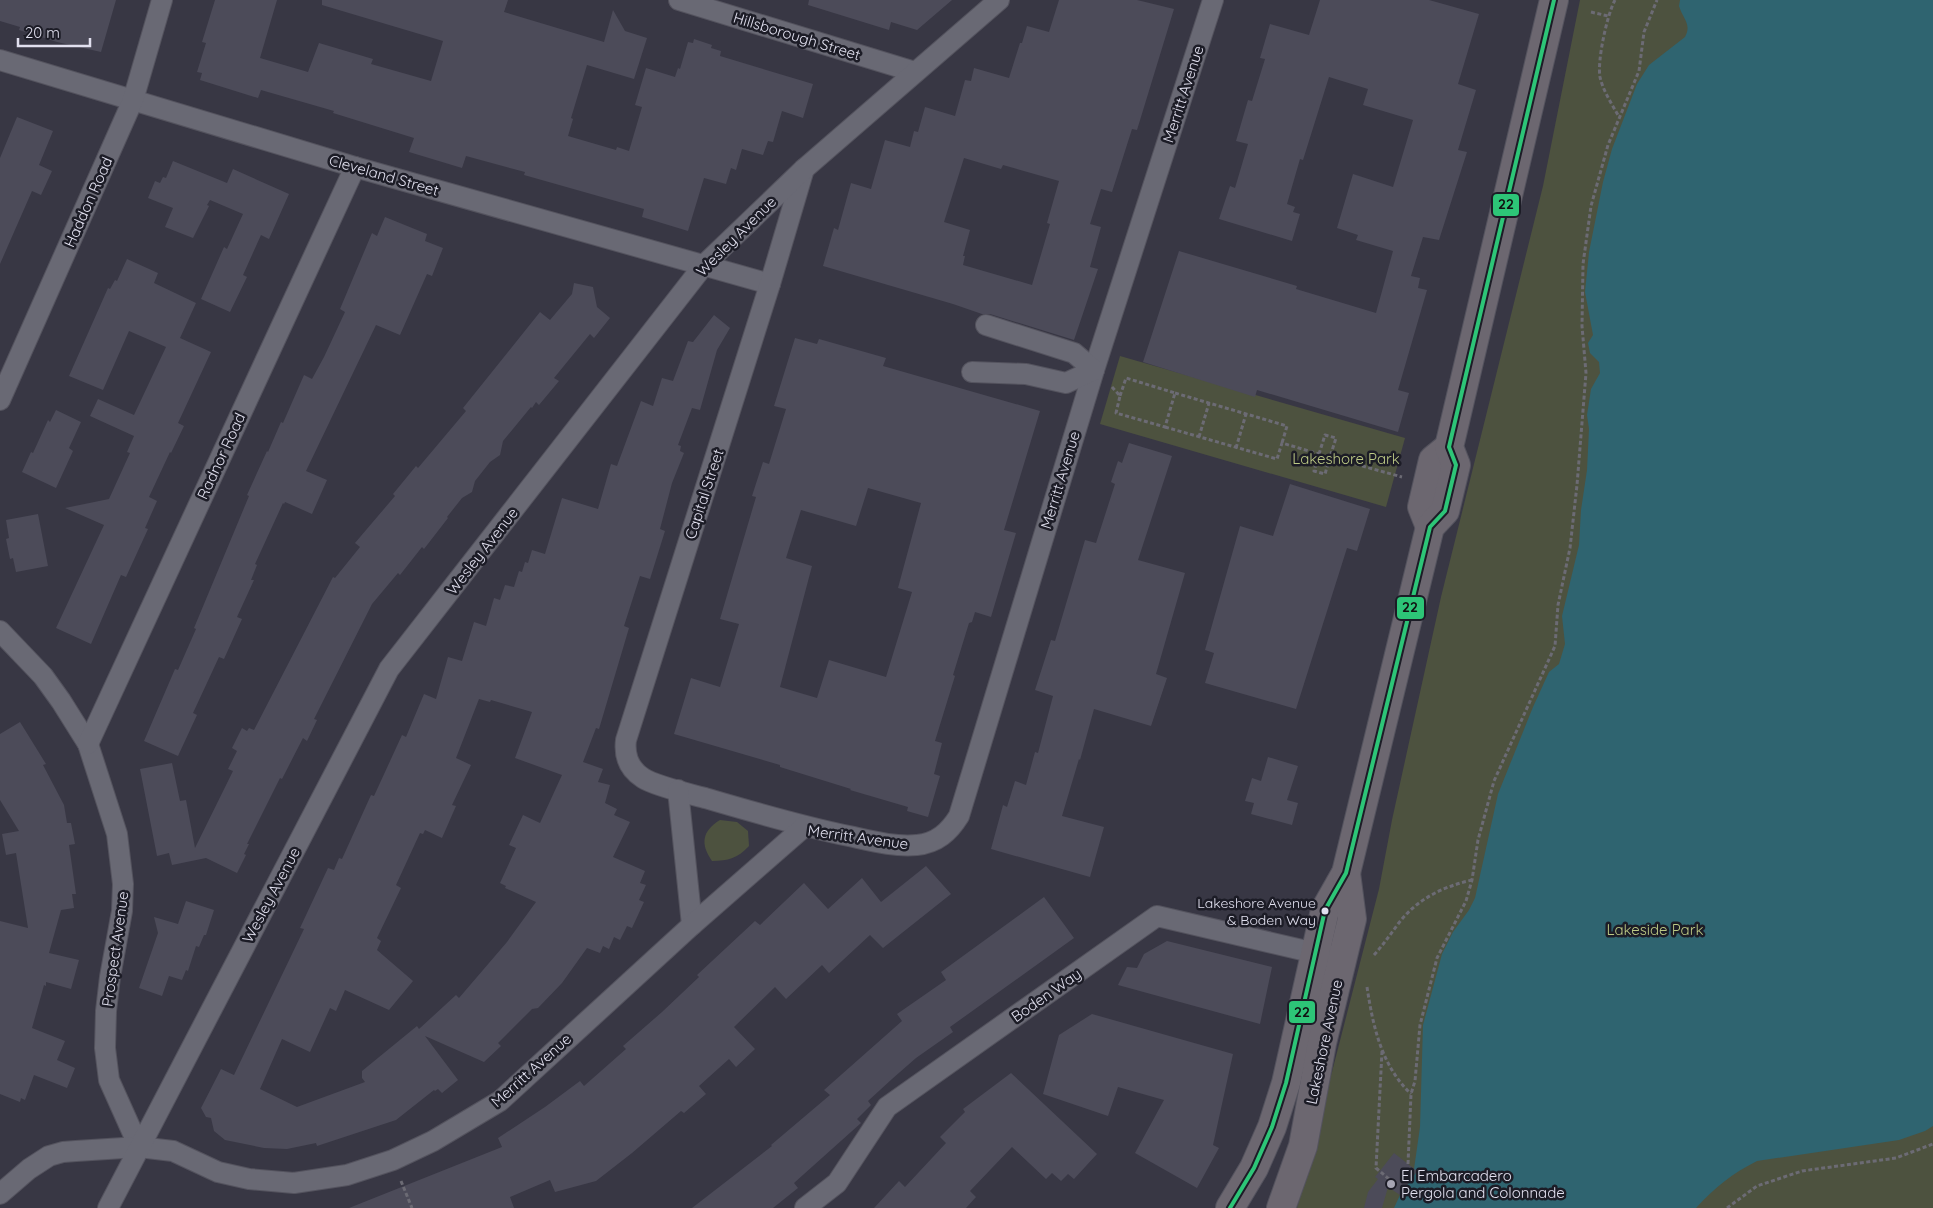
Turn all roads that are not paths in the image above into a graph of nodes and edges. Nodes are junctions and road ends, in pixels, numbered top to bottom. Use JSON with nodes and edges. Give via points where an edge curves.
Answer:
{"nodes":[{"id":1,"x":162,"y":0,"type":"edge"},
{"id":2,"x":679,"y":0,"type":"edge"},
{"id":3,"x":999,"y":0,"type":"edge"},
{"id":4,"x":1213,"y":0,"type":"edge"},
{"id":5,"x":1554,"y":0,"type":"edge"},
{"id":6,"x":0,"y":60,"type":"edge"},
{"id":7,"x":914,"y":72,"type":"junction"},
{"id":8,"x":133,"y":100,"type":"junction"},
{"id":9,"x":355,"y":167,"type":"junction"},
{"id":10,"x":804,"y":169,"type":"junction"},
{"id":11,"x":704,"y":265,"type":"junction"},
{"id":12,"x":770,"y":284,"type":"junction"},
{"id":13,"x":986,"y":325,"type":"dead end"},
{"id":14,"x":1094,"y":370,"type":"junction"},
{"id":15,"x":972,"y":372,"type":"dead end"},
{"id":16,"x":0,"y":400,"type":"edge"},
{"id":17,"x":0,"y":631,"type":"edge"},
{"id":18,"x":88,"y":744,"type":"junction"},
{"id":19,"x":678,"y":790,"type":"junction"},
{"id":20,"x":804,"y":827,"type":"junction"},
{"id":21,"x":1346,"y":873,"type":"junction"},
{"id":22,"x":692,"y":925,"type":"junction"},
{"id":23,"x":1316,"y":952,"type":"junction"},
{"id":24,"x":1342,"y":960,"type":"junction"},
{"id":25,"x":139,"y":1147,"type":"junction"},
{"id":26,"x":0,"y":1194,"type":"edge"},
{"id":27,"x":108,"y":1208,"type":"edge"},
{"id":28,"x":805,"y":1208,"type":"edge"},
{"id":29,"x":1230,"y":1208,"type":"edge"},
{"id":30,"x":1281,"y":1208,"type":"edge"}],
"edges":[{"from":1,"to":8,"type":"street","name":"Haddon Road"},
{"from":2,"to":7,"type":"street","name":"Hillsborough Street"},
{"from":3,"to":7,"type":"street","name":"Wesley Avenue"},
{"from":4,"to":14,"type":"street","name":"Merritt Avenue"},
{"from":5,"to":21,"type":"main road","name":"Lakeshore Avenue","via":[[1449,447],[1433,460],[1422,507],[1430,527]]},
{"from":6,"to":8,"type":"street","name":"Cleveland Street"},
{"from":7,"to":10,"type":"street","name":"Wesley Avenue"},
{"from":8,"to":9,"type":"street","name":"Cleveland Street"},
{"from":8,"to":16,"type":"street","name":"Haddon Road"},
{"from":9,"to":11,"type":"street","name":"Cleveland Street"},
{"from":9,"to":18,"type":"street","name":"Radnor Road"},
{"from":10,"to":11,"type":"street","name":"Wesley Avenue"},
{"from":10,"to":12,"type":"street","name":"Capital Street"},
{"from":11,"to":12,"type":"street","name":"Cleveland Street"},
{"from":11,"to":25,"type":"street","name":"Wesley Avenue","via":[[389,669]]},
{"from":12,"to":19,"type":"street","name":"Capital Street","via":[[626,740],[624,753],[632,769],[645,779]]},
{"from":13,"to":14,"type":"street","via":[[1074,353]]},
{"from":14,"to":15,"type":"street","via":[[1066,383],[1026,374]]},
{"from":14,"to":20,"type":"street","name":"Merritt Avenue","via":[[959,816],[950,831],[937,840],[918,845],[891,845]]},
{"from":17,"to":18,"type":"street","name":"Prospect Avenue","via":[[62,701]]},
{"from":18,"to":25,"type":"street","name":"Prospect Avenue","via":[[117,834],[123,884],[122,911],[106,1011],[105,1048],[109,1080]]},
{"from":19,"to":20,"type":"street","name":"Capital Street"},
{"from":19,"to":22,"type":"street"},
{"from":20,"to":22,"type":"street","name":"Merritt Avenue"},
{"from":21,"to":23,"type":"main road","name":"Lakeshore Avenue","via":[[1325,910]]},
{"from":21,"to":24,"type":"main road","name":"Lakeshore Avenue","via":[[1352,919]]},
{"from":22,"to":25,"type":"street","name":"Merritt Avenue","via":[[500,1101],[433,1141],[393,1160],[347,1175],[294,1183],[218,1172],[173,1152]]},
{"from":23,"to":24,"type":"street","name":"Boden Way"},
{"from":23,"to":28,"type":"street","name":"Boden Way","via":[[1157,916],[887,1107],[837,1183]]},
{"from":23,"to":29,"type":"main road","name":"Lakeshore Avenue","via":[[1286,1083],[1272,1127],[1254,1168]]},
{"from":24,"to":30,"type":"main road","name":"Lakeshore Avenue","via":[[1322,1043],[1303,1146]]},
{"from":25,"to":26,"type":"street","name":"Merritt Avenue","via":[[50,1156]]},
{"from":25,"to":27,"type":"street","name":"Wesley Avenue"}]}
